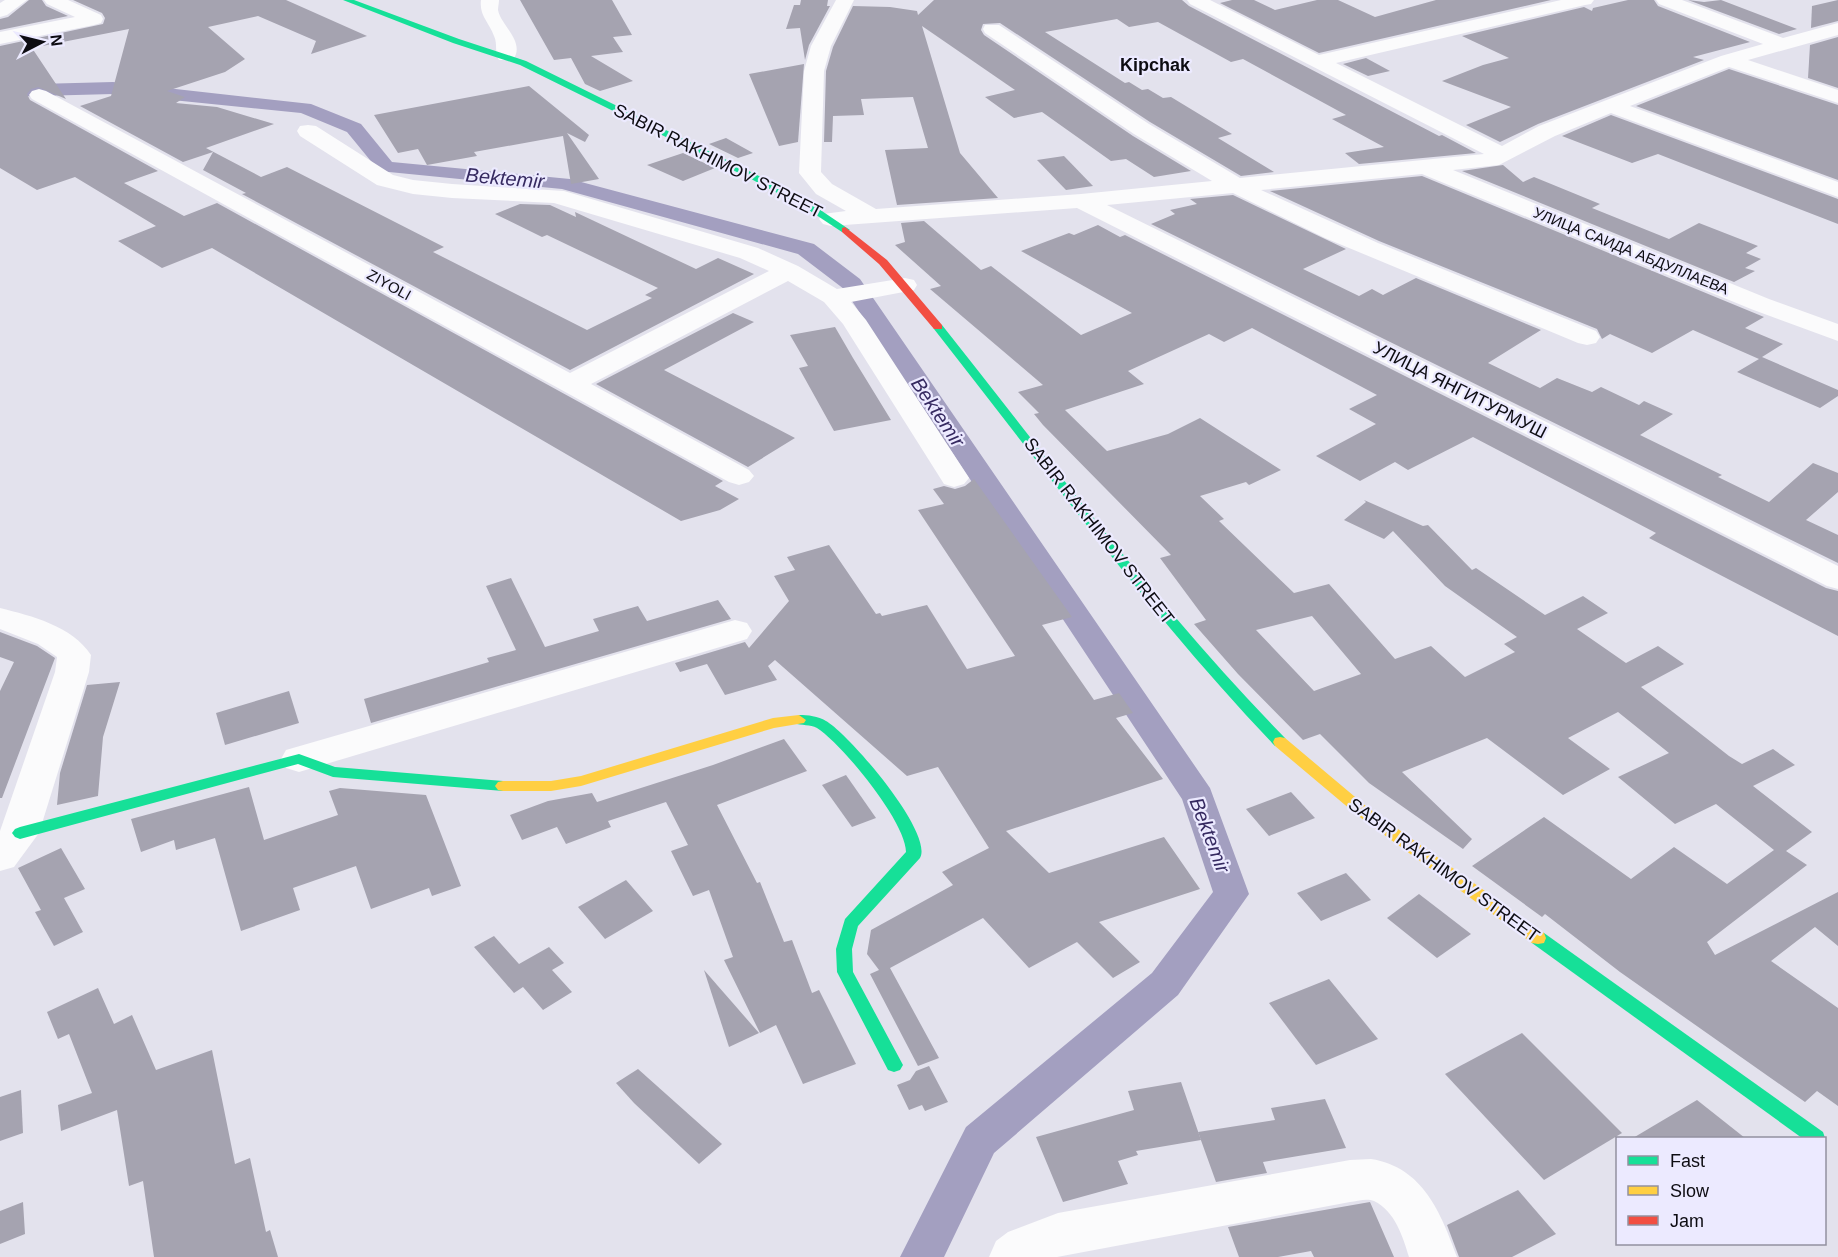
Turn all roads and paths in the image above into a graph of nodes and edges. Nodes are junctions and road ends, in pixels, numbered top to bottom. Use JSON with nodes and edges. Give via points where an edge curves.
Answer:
{"nodes":[{"id":1,"x":18,"y":0,"type":"edge"},
{"id":2,"x":53,"y":0,"type":"edge"},
{"id":3,"x":347,"y":0,"type":"edge"},
{"id":4,"x":490,"y":0,"type":"edge"},
{"id":5,"x":845,"y":0,"type":"edge"},
{"id":6,"x":1196,"y":0,"type":"edge"},
{"id":7,"x":1584,"y":0,"type":"edge"},
{"id":8,"x":1665,"y":0,"type":"edge"},
{"id":9,"x":0,"y":11,"type":"edge"},
{"id":10,"x":992,"y":29,"type":"dead end"},
{"id":11,"x":1838,"y":29,"type":"edge"},
{"id":12,"x":0,"y":38,"type":"edge"},
{"id":13,"x":1788,"y":42,"type":"junction"},
{"id":14,"x":1838,"y":46,"type":"edge"},
{"id":15,"x":506,"y":56,"type":"junction"},
{"id":16,"x":1728,"y":60,"type":"junction"},
{"id":17,"x":1317,"y":61,"type":"junction"},
{"id":18,"x":39,"y":95,"type":"dead end"},
{"id":19,"x":1838,"y":97,"type":"edge"},
{"id":20,"x":1611,"y":106,"type":"junction"},
{"id":21,"x":308,"y":131,"type":"dead end"},
{"id":22,"x":1503,"y":155,"type":"junction"},
{"id":23,"x":1425,"y":167,"type":"junction"},
{"id":24,"x":1236,"y":184,"type":"junction"},
{"id":25,"x":1838,"y":190,"type":"edge"},
{"id":26,"x":1082,"y":201,"type":"junction"},
{"id":27,"x":872,"y":216,"type":"junction"},
{"id":28,"x":831,"y":219,"type":"junction"},
{"id":29,"x":789,"y":271,"type":"junction"},
{"id":30,"x":905,"y":285,"type":"junction"},
{"id":31,"x":841,"y":295,"type":"junction"},
{"id":32,"x":1838,"y":333,"type":"edge"},
{"id":33,"x":1587,"y":338,"type":"dead end"},
{"id":34,"x":570,"y":384,"type":"junction"},
{"id":35,"x":739,"y":476,"type":"dead end"},
{"id":36,"x":954,"y":478,"type":"dead end"},
{"id":37,"x":1838,"y":579,"type":"edge"},
{"id":38,"x":0,"y":618,"type":"edge"},
{"id":39,"x":735,"y":631,"type":"dead end"},
{"id":40,"x":299,"y":759,"type":"junction"},
{"id":41,"x":10,"y":845,"type":"edge"},
{"id":42,"x":894,"y":1065,"type":"dead end"},
{"id":43,"x":1815,"y":1137,"type":"edge"},
{"id":44,"x":1014,"y":1257,"type":"edge"},
{"id":45,"x":1433,"y":1257,"type":"edge"}],
"edges":[{"from":1,"to":9,"type":"street"},
{"from":2,"to":12,"type":"street","via":[[94,19]]},
{"from":3,"to":15,"type":"street","name":"SABIR RAKHIMOV STREET","via":[[456,42]]},
{"from":4,"to":15,"type":"street","via":[[489,11],[505,38]]},
{"from":5,"to":27,"type":"street","via":[[820,46],[814,71],[810,173],[824,189]]},
{"from":6,"to":17,"type":"street"},
{"from":7,"to":17,"type":"street"},
{"from":8,"to":13,"type":"street"},
{"from":10,"to":24,"type":"street","via":[[1102,103]]},
{"from":11,"to":13,"type":"street"},
{"from":13,"to":14,"type":"street"},
{"from":13,"to":16,"type":"street"},
{"from":15,"to":28,"type":"street","name":"SABIR RAKHIMOV STREET","via":[[774,186]]},
{"from":16,"to":19,"type":"street"},
{"from":16,"to":20,"type":"street"},
{"from":17,"to":22,"type":"street"},
{"from":18,"to":34,"type":"street","name":"ZIYOLI"},
{"from":20,"to":22,"type":"street","via":[[1547,131]]},
{"from":20,"to":25,"type":"street"},
{"from":21,"to":29,"type":"street","via":[[386,180],[452,191],[556,196],[749,253]]},
{"from":22,"to":23,"type":"street","via":[[1479,162]]},
{"from":23,"to":24,"type":"street"},
{"from":23,"to":32,"type":"street","name":"УЛИЦА САИДА АБДУЛЛАЕВА"},
{"from":24,"to":26,"type":"street"},
{"from":24,"to":33,"type":"street","via":[[1297,216]]},
{"from":26,"to":27,"type":"street"},
{"from":26,"to":37,"type":"street","name":"УЛИЦА ЯНГИТУРМУШ"},
{"from":27,"to":28,"type":"street"},
{"from":28,"to":30,"type":"street","name":"SABIR RAKHIMOV STREET","via":[[878,256]]},
{"from":29,"to":31,"type":"street"},
{"from":29,"to":34,"type":"street"},
{"from":30,"to":31,"type":"street"},
{"from":30,"to":43,"type":"street","name":"SABIR RAKHIMOV STREET","via":[[1199,657],[1278,742],[1339,794]]},
{"from":31,"to":36,"type":"street"},
{"from":34,"to":35,"type":"street","name":"ZIYOLI"},
{"from":38,"to":41,"type":"street","via":[[58,641],[74,655],[72,672]]},
{"from":39,"to":40,"type":"street"},
{"from":40,"to":41,"type":"street"},
{"from":40,"to":42,"type":"street","via":[[333,772],[551,786],[581,781],[773,723],[818,722],[837,734],[913,840],[914,854],[851,923],[844,949],[845,972]]},
{"from":44,"to":45,"type":"street","via":[[1044,1239],[1065,1233],[1350,1181],[1377,1180],[1400,1193],[1422,1222]]}]}
